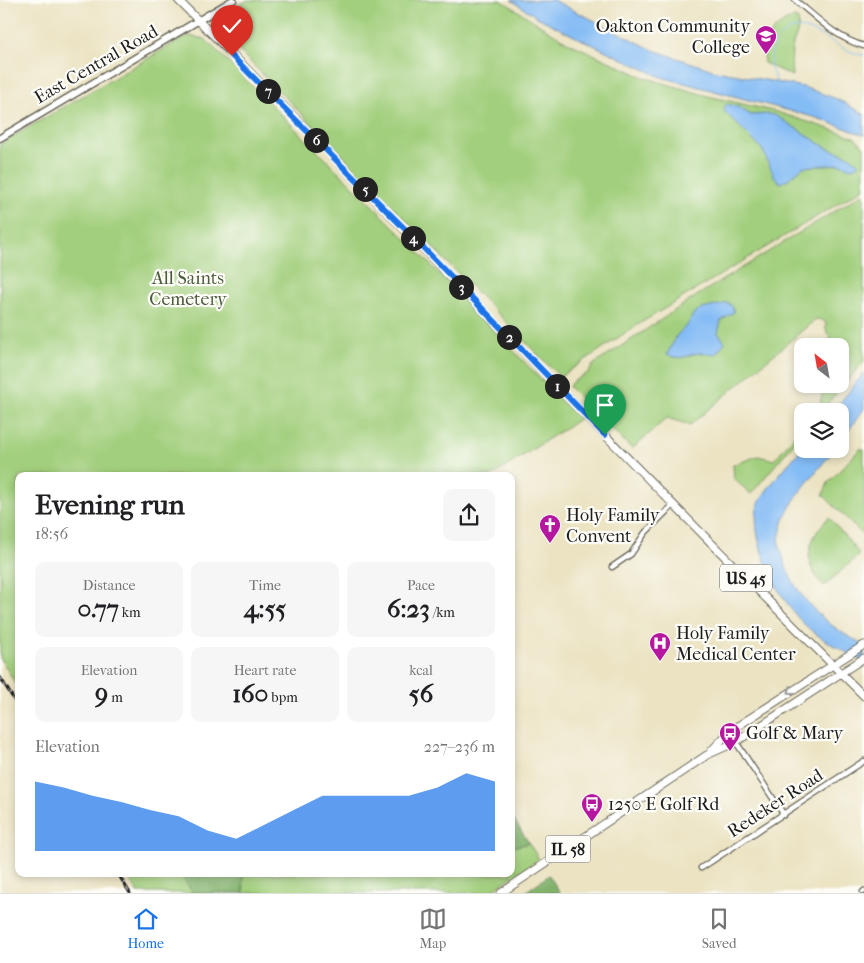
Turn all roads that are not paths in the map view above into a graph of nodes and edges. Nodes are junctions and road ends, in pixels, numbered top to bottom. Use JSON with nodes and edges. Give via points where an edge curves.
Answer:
{"nodes":[{"id":1,"x":178,"y":0,"type":"edge"},
{"id":2,"x":233,"y":0,"type":"edge"},
{"id":3,"x":795,"y":0,"type":"edge"},
{"id":4,"x":199,"y":21,"type":"junction"},
{"id":5,"x":864,"y":46,"type":"edge"},
{"id":6,"x":0,"y":138,"type":"edge"},
{"id":7,"x":673,"y":505,"type":"junction"},
{"id":8,"x":612,"y":567,"type":"dead end"},
{"id":9,"x":864,"y":645,"type":"edge"},
{"id":10,"x":862,"y":659,"type":"edge"},
{"id":11,"x":833,"y":666,"type":"junction"},
{"id":12,"x":841,"y":673,"type":"junction"},
{"id":13,"x":864,"y":696,"type":"edge"},
{"id":14,"x":736,"y":742,"type":"junction"},
{"id":15,"x":707,"y":755,"type":"junction"},
{"id":16,"x":864,"y":761,"type":"edge"},
{"id":17,"x":784,"y":815,"type":"junction"},
{"id":18,"x":701,"y":868,"type":"dead end"},
{"id":19,"x":501,"y":893,"type":"edge"}],
"edges":[{"from":1,"to":4,"type":"main road","number":"US 45"},
{"from":2,"to":4,"type":"main road","name":"East Central Road"},
{"from":3,"to":5,"type":"street","via":[[836,33]]},
{"from":4,"to":6,"type":"main road","name":"East Central Road"},
{"from":4,"to":7,"type":"main road","number":"US 45"},
{"from":7,"to":8,"type":"street","via":[[631,554]]},
{"from":7,"to":11,"type":"main road","number":"US 45"},
{"from":9,"to":11,"type":"main road","number":"IL 58"},
{"from":10,"to":12,"type":"main road","number":"IL 58"},
{"from":11,"to":12,"type":"main road","number":"US 45"},
{"from":11,"to":15,"type":"main road","number":"IL 58","one_way":true,"via":[[730,731]]},
{"from":12,"to":13,"type":"main road","number":"US 45"},
{"from":12,"to":14,"type":"main road","number":"IL 58"},
{"from":14,"to":15,"type":"main road","number":"IL 58"},
{"from":14,"to":17,"type":"street"},
{"from":15,"to":19,"type":"main road","number":"IL 58"},
{"from":16,"to":17,"type":"street","name":"Redeker Road"},
{"from":17,"to":18,"type":"street","name":"Redeker Road"}]}
